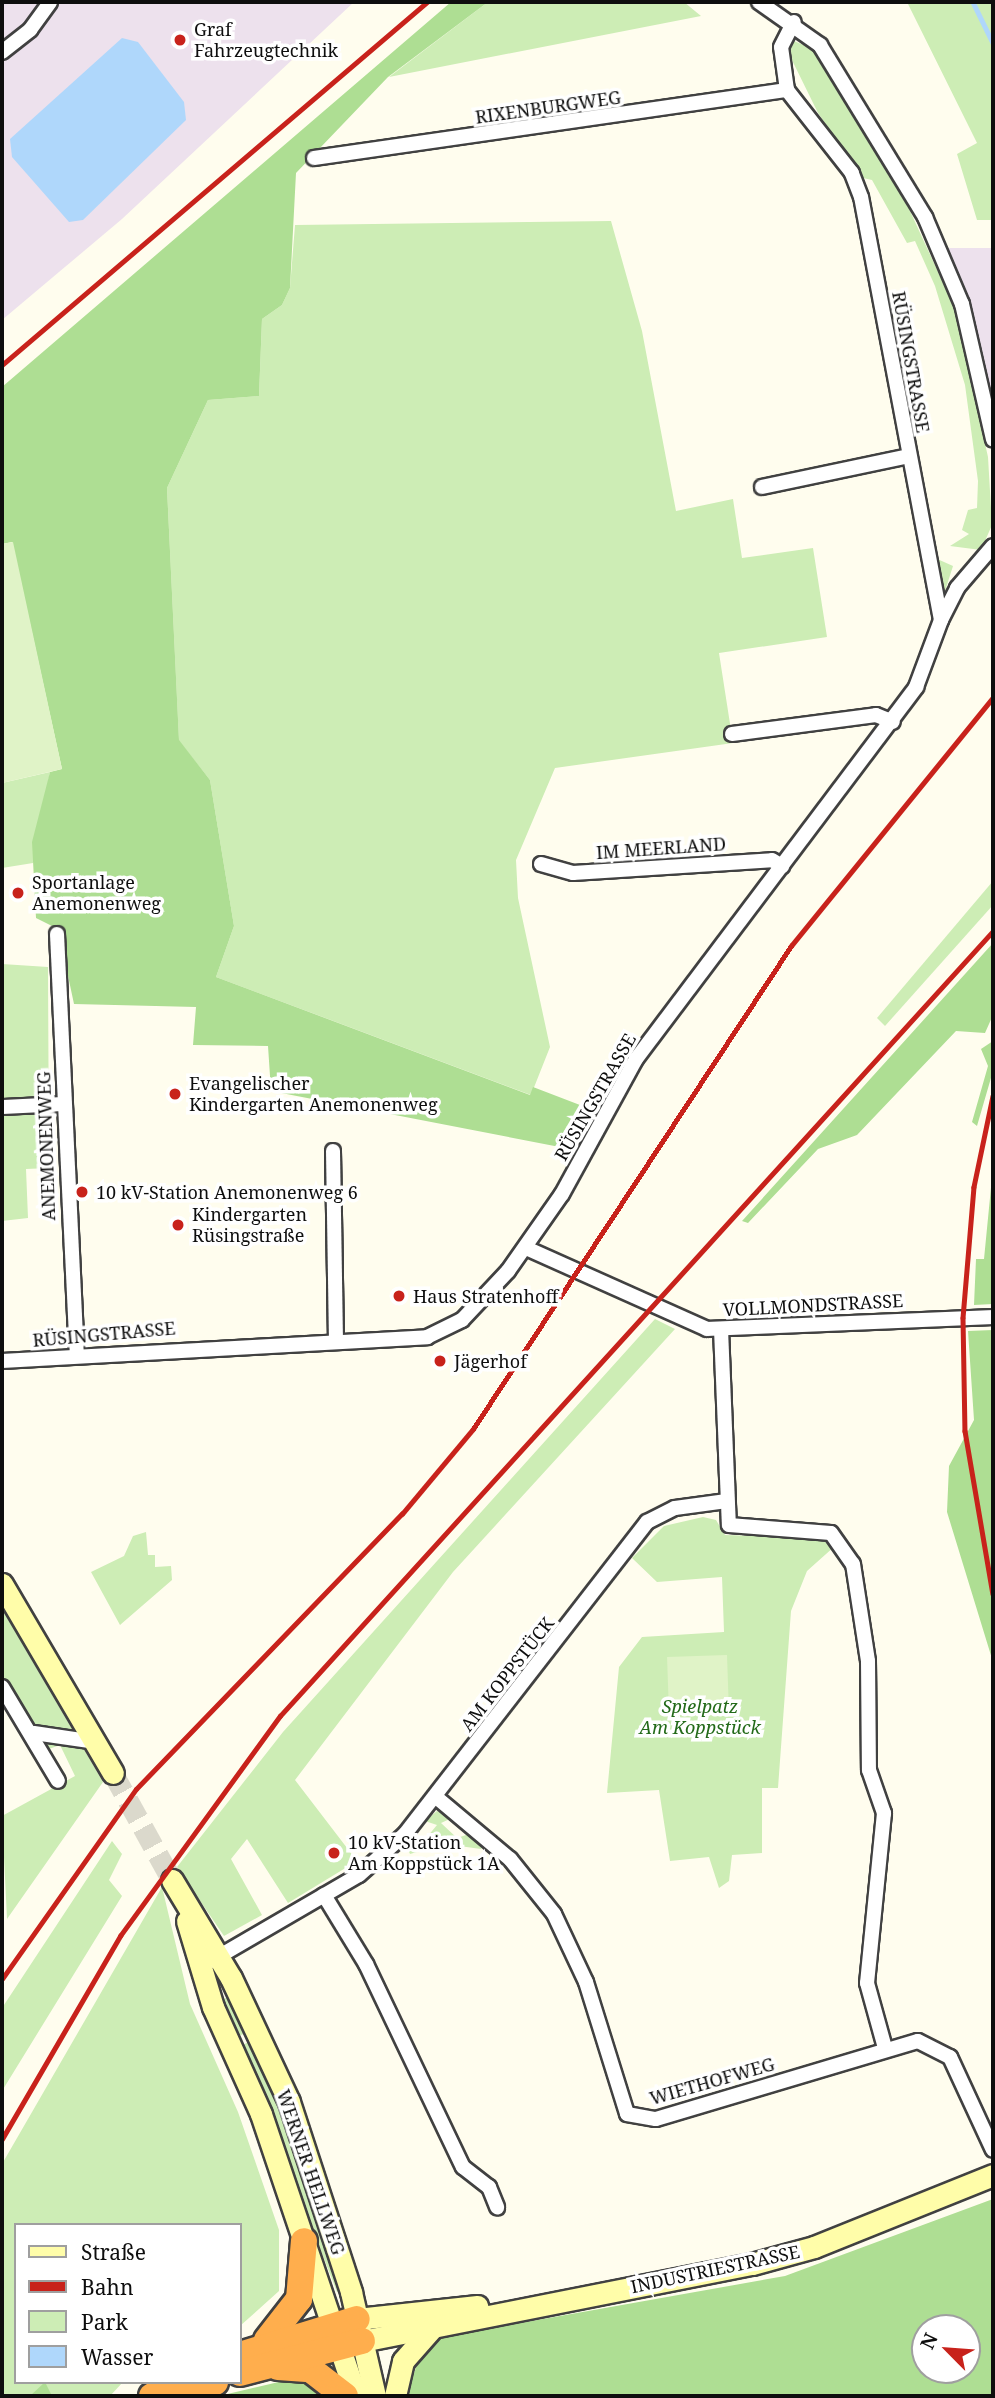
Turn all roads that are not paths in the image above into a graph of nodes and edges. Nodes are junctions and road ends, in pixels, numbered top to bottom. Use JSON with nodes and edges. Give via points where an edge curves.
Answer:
{"nodes":[{"id":1,"x":50,"y":2,"type":"edge"},
{"id":2,"x":759,"y":2,"type":"edge"},
{"id":3,"x":794,"y":22,"type":"junction"},
{"id":4,"x":2,"y":52,"type":"edge"},
{"id":5,"x":787,"y":90,"type":"junction"},
{"id":6,"x":314,"y":158,"type":"dead end"},
{"id":7,"x":993,"y":439,"type":"edge"},
{"id":8,"x":909,"y":456,"type":"junction"},
{"id":9,"x":762,"y":487,"type":"dead end"},
{"id":10,"x":993,"y":546,"type":"edge"},
{"id":11,"x":941,"y":620,"type":"junction"},
{"id":12,"x":893,"y":722,"type":"junction"},
{"id":13,"x":732,"y":734,"type":"dead end"},
{"id":14,"x":541,"y":864,"type":"dead end"},
{"id":15,"x":782,"y":866,"type":"junction"},
{"id":16,"x":57,"y":934,"type":"dead end"},
{"id":17,"x":61,"y":1104,"type":"junction"},
{"id":18,"x":2,"y":1107,"type":"edge"},
{"id":19,"x":333,"y":1150,"type":"dead end"},
{"id":20,"x":526,"y":1248,"type":"junction"},
{"id":21,"x":993,"y":1317,"type":"edge"},
{"id":22,"x":721,"y":1329,"type":"junction"},
{"id":23,"x":336,"y":1342,"type":"junction"},
{"id":24,"x":77,"y":1356,"type":"junction"},
{"id":25,"x":2,"y":1362,"type":"edge"},
{"id":26,"x":727,"y":1501,"type":"junction"},
{"id":27,"x":2,"y":1584,"type":"edge"},
{"id":28,"x":2,"y":1687,"type":"edge"},
{"id":29,"x":34,"y":1733,"type":"junction"},
{"id":30,"x":96,"y":1742,"type":"junction"},
{"id":31,"x":113,"y":1773,"type":"tunnel mouth"},
{"id":32,"x":58,"y":1781,"type":"dead end"},
{"id":33,"x":436,"y":1797,"type":"junction"},
{"id":34,"x":324,"y":1895,"type":"junction"},
{"id":35,"x":209,"y":1961,"type":"junction"},
{"id":36,"x":886,"y":2048,"type":"junction"},
{"id":37,"x":993,"y":2150,"type":"edge"},
{"id":38,"x":993,"y":2175,"type":"edge"},
{"id":39,"x":497,"y":2207,"type":"dead end"},
{"id":40,"x":304,"y":2241,"type":"junction"},
{"id":41,"x":507,"y":2308,"type":"junction"},
{"id":42,"x":433,"y":2327,"type":"junction"},
{"id":43,"x":347,"y":2332,"type":"junction"},
{"id":44,"x":249,"y":2360,"type":"edge"},
{"id":45,"x":175,"y":2384,"type":"edge"},
{"id":46,"x":211,"y":2384,"type":"edge"},
{"id":47,"x":152,"y":2396,"type":"edge"},
{"id":48,"x":184,"y":2396,"type":"edge"},
{"id":49,"x":345,"y":2396,"type":"edge"},
{"id":50,"x":356,"y":2396,"type":"edge"},
{"id":51,"x":375,"y":2396,"type":"edge"},
{"id":52,"x":395,"y":2396,"type":"edge"}],
"edges":[{"from":1,"to":4,"type":"street","via":[[30,30]]},
{"from":2,"to":3,"type":"street"},
{"from":3,"to":5,"type":"street","via":[[781,47]]},
{"from":3,"to":7,"type":"street","via":[[820,45],[925,216],[962,304]]},
{"from":5,"to":6,"type":"street","name":"RIXENBURGWEG"},
{"from":5,"to":8,"type":"street","name":"RÜSINGSTRASSE","via":[[852,173],[862,197]]},
{"from":8,"to":9,"type":"street"},
{"from":8,"to":11,"type":"street","name":"RÜSINGSTRASSE"},
{"from":10,"to":11,"type":"street","via":[[957,588]]},
{"from":11,"to":12,"type":"street","name":"RÜSINGSTRASSE","via":[[922,677]]},
{"from":12,"to":13,"type":"street","via":[[876,715]]},
{"from":12,"to":15,"type":"street","name":"RÜSINGSTRASSE"},
{"from":14,"to":15,"type":"street","name":"IM MEERLAND","via":[[572,873],[772,860]]},
{"from":15,"to":20,"type":"street","name":"RÜSINGSTRASSE","via":[[636,1059]]},
{"from":16,"to":17,"type":"street","name":"ANEMONENWEG","via":[[63,962]]},
{"from":17,"to":18,"type":"street"},
{"from":17,"to":24,"type":"street","name":"ANEMONENWEG"},
{"from":19,"to":23,"type":"street"},
{"from":20,"to":22,"type":"street","name":"VOLLMONDSTRASSE","via":[[683,1320]]},
{"from":20,"to":23,"type":"street","name":"RÜSINGSTRASSE","via":[[491,1292],[448,1328],[427,1337]]},
{"from":21,"to":22,"type":"street","name":"VOLLMONDSTRASSE"},
{"from":22,"to":26,"type":"street"},
{"from":23,"to":24,"type":"street","name":"RÜSINGSTRASSE"},
{"from":24,"to":25,"type":"street","name":"RÜSINGSTRASSE"},
{"from":26,"to":33,"type":"street","name":"AM KOPPSTÜCK","via":[[675,1508],[647,1522]]},
{"from":26,"to":36,"type":"street","via":[[729,1525],[831,1533],[853,1564],[869,1661],[869,1770],[884,1813],[867,1983]]},
{"from":27,"to":30,"type":"main road"},
{"from":28,"to":29,"type":"street"},
{"from":29,"to":30,"type":"street"},
{"from":29,"to":32,"type":"street"},
{"from":30,"to":31,"type":"main road"},
{"from":33,"to":34,"type":"street","name":"AM KOPPSTÜCK","via":[[377,1861]]},
{"from":33,"to":36,"type":"street","name":"WIETHOFWEG","via":[[510,1859],[554,1914],[587,1985],[622,2101],[635,2118],[656,2119]]},
{"from":34,"to":35,"type":"street","name":"AM KOPPSTÜCK"},
{"from":34,"to":39,"type":"street","via":[[366,1964],[463,2167],[489,2187]]},
{"from":35,"to":40,"type":"main road","name":"WERNER HELLWEG"},
{"from":35,"to":43,"type":"main road","name":"WERNER HELLWEG","via":[[289,2102]]},
{"from":36,"to":37,"type":"street","name":"WIETHOFWEG","via":[[918,2041],[950,2057]]},
{"from":38,"to":41,"type":"main road","name":"INDUSTRIESTRASSE","via":[[814,2247],[752,2264]]},
{"from":40,"to":43,"type":"main road","name":"WERNER HELLWEG"},
{"from":40,"to":44,"type":"highway","via":[[299,2299],[288,2320]]},
{"from":41,"to":42,"type":"main road","name":"INDUSTRIESTRASSE"},
{"from":41,"to":43,"type":"main road","name":"INDUSTRIESTRASSE"},
{"from":42,"to":43,"type":"main road","name":"INDUSTRIESTRASSE"},
{"from":42,"to":52,"type":"main road","via":[[403,2361]]},
{"from":43,"to":44,"type":"highway"},
{"from":43,"to":50,"type":"main road","name":"WERNER HELLWEG"},
{"from":43,"to":51,"type":"main road","name":"WERNER HELLWEG"},
{"from":44,"to":49,"type":"highway","via":[[310,2369]]},
{"from":45,"to":47,"type":"highway"},
{"from":46,"to":48,"type":"highway"}]}
